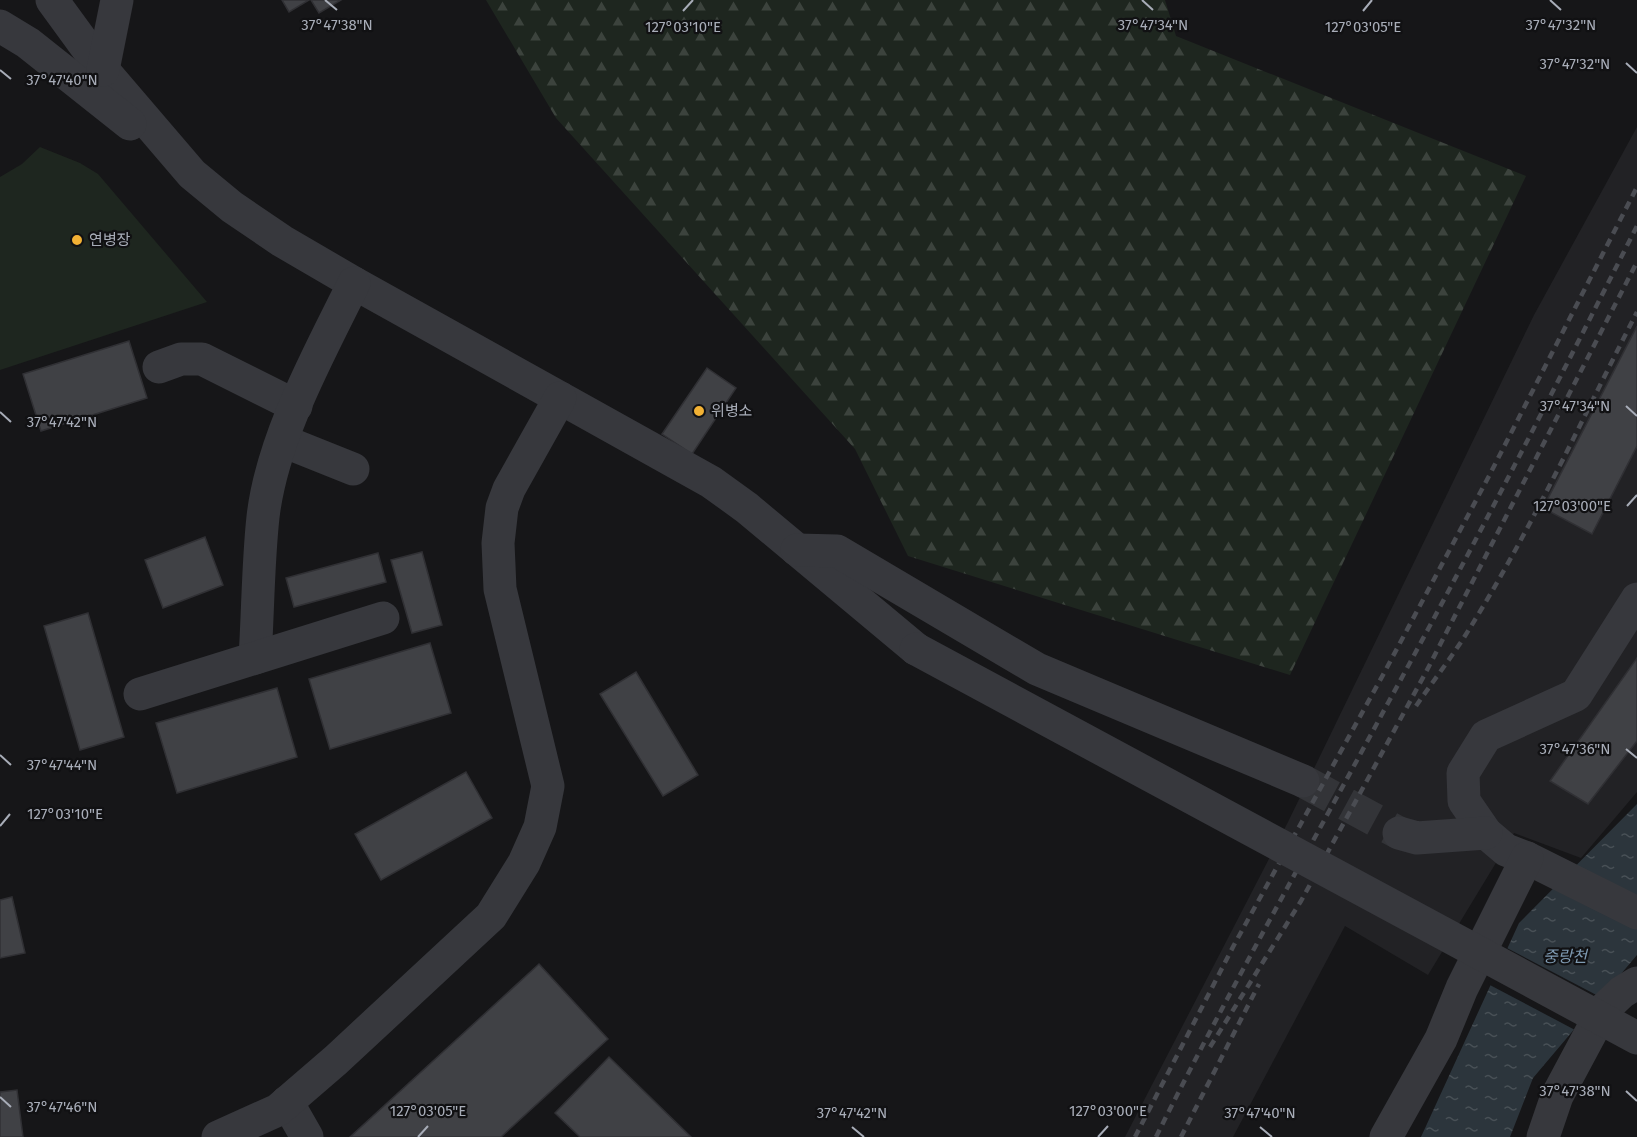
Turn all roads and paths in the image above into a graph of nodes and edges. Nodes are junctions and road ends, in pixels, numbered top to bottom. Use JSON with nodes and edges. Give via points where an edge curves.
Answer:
{"nodes":[{"id":1,"x":52,"y":0,"type":"edge"},
{"id":2,"x":117,"y":0,"type":"edge"},
{"id":3,"x":0,"y":26,"type":"edge"},
{"id":4,"x":103,"y":70,"type":"junction"},
{"id":5,"x":192,"y":174,"type":"junction"},
{"id":6,"x":354,"y":283,"type":"junction"},
{"id":7,"x":159,"y":367,"type":"dead end"},
{"id":8,"x":560,"y":398,"type":"junction"},
{"id":9,"x":296,"y":406,"type":"junction"},
{"id":10,"x":283,"y":441,"type":"junction"},
{"id":11,"x":353,"y":469,"type":"dead end"},
{"id":12,"x":797,"y":550,"type":"junction"},
{"id":13,"x":1637,"y":598,"type":"edge"},
{"id":14,"x":383,"y":618,"type":"dead end"},
{"id":15,"x":255,"y":658,"type":"junction"},
{"id":16,"x":140,"y":694,"type":"dead end"},
{"id":17,"x":1303,"y":781,"type":"tunnel mouth"},
{"id":18,"x":1399,"y":833,"type":"tunnel mouth"},
{"id":19,"x":1486,"y":833,"type":"junction"},
{"id":20,"x":1534,"y":862,"type":"junction"},
{"id":21,"x":1637,"y":913,"type":"edge"},
{"id":22,"x":1637,"y":983,"type":"edge"},
{"id":23,"x":1637,"y":1038,"type":"edge"},
{"id":24,"x":287,"y":1102,"type":"junction"},
{"id":25,"x":218,"y":1137,"type":"edge"},
{"id":26,"x":307,"y":1137,"type":"edge"},
{"id":27,"x":1386,"y":1137,"type":"edge"},
{"id":28,"x":1543,"y":1137,"type":"edge"}],
"edges":[{"from":1,"to":4,"type":"street"},
{"from":2,"to":4,"type":"street"},
{"from":3,"to":5,"type":"street","via":[[28,43]]},
{"from":4,"to":5,"type":"street"},
{"from":5,"to":6,"type":"street","via":[[282,241]]},
{"from":6,"to":8,"type":"street"},
{"from":6,"to":9,"type":"street"},
{"from":7,"to":9,"type":"street","via":[[181,359],[202,359]]},
{"from":8,"to":12,"type":"street","via":[[711,482]]},
{"from":8,"to":24,"type":"street","via":[[508,489],[498,543],[500,588],[548,786],[540,827],[524,863],[491,916]]},
{"from":9,"to":10,"type":"street"},
{"from":10,"to":11,"type":"street"},
{"from":10,"to":15,"type":"street","via":[[263,516]]},
{"from":12,"to":17,"type":"street","via":[[837,551],[1037,669]]},
{"from":12,"to":23,"type":"street","bridge":true,"via":[[916,649]]},
{"from":13,"to":19,"type":"street","via":[[1576,695],[1486,736],[1463,773],[1464,801]]},
{"from":14,"to":15,"type":"street"},
{"from":15,"to":16,"type":"street"},
{"from":18,"to":19,"type":"street","via":[[1417,838]]},
{"from":19,"to":20,"type":"street","via":[[1506,850]]},
{"from":20,"to":21,"type":"street"},
{"from":20,"to":27,"type":"street","via":[[1462,988],[1441,1039]]},
{"from":22,"to":28,"type":"street","via":[[1604,1010],[1557,1096]]},
{"from":24,"to":25,"type":"street","via":[[278,1110]]},
{"from":24,"to":26,"type":"street"}]}
